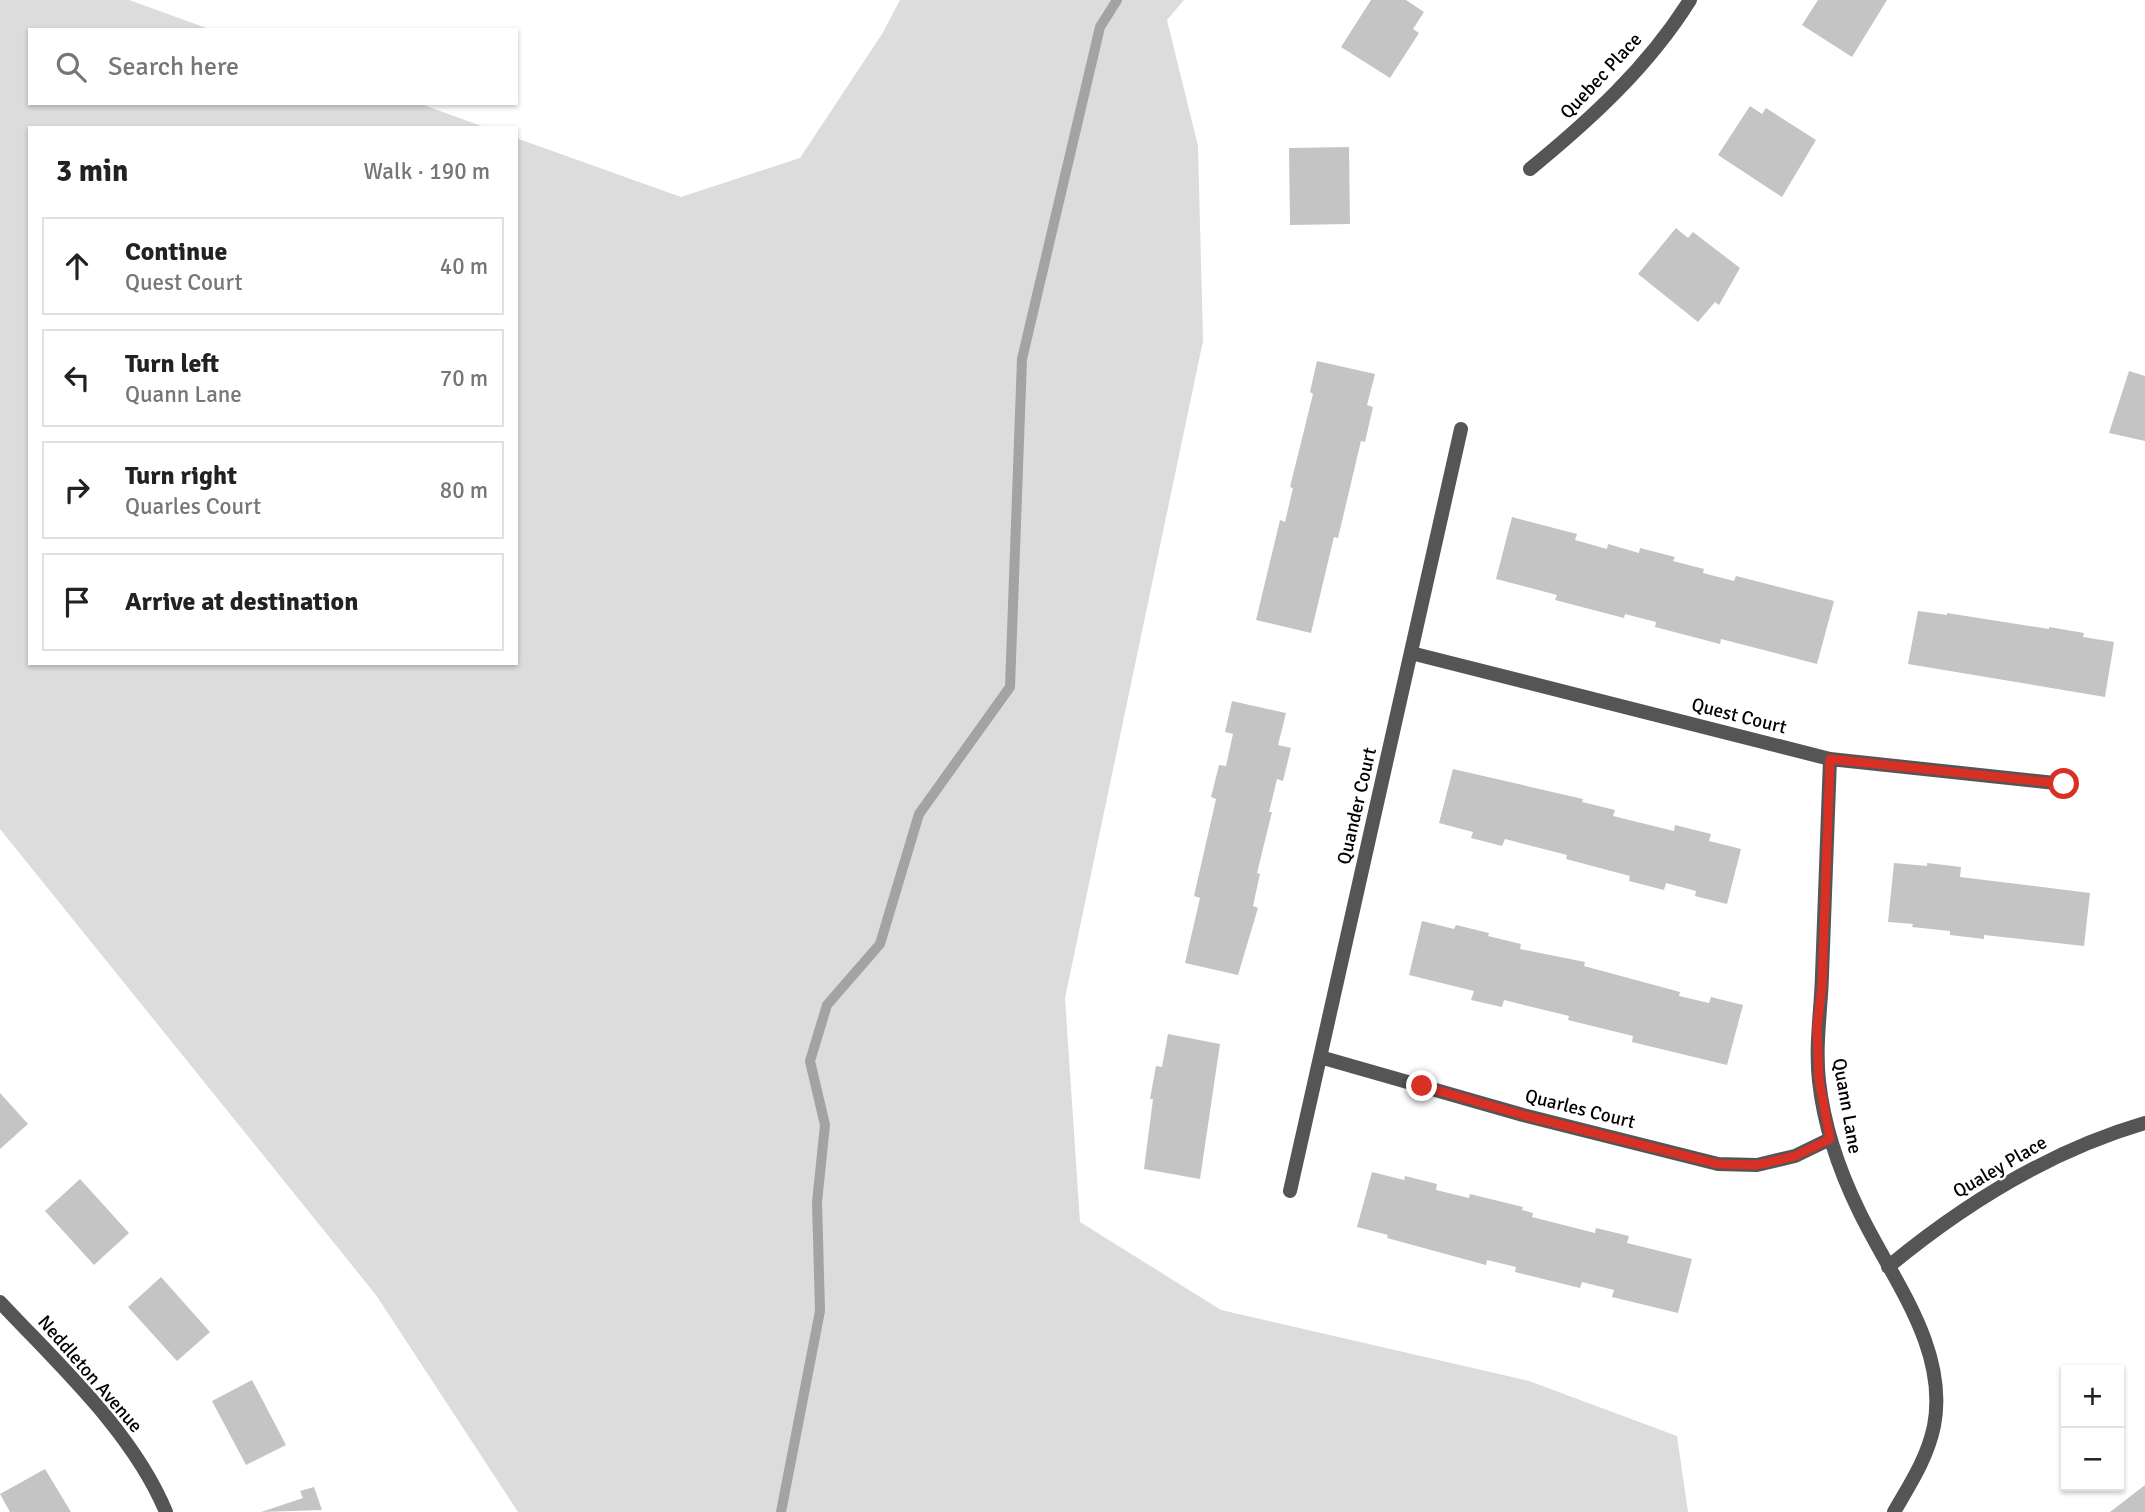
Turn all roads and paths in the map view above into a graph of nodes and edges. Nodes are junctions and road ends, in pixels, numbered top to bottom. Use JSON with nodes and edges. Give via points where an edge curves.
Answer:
{"nodes":[{"id":1,"x":1690,"y":0,"type":"edge"},
{"id":2,"x":1530,"y":169,"type":"dead end"},
{"id":3,"x":1461,"y":429,"type":"dead end"},
{"id":4,"x":1411,"y":653,"type":"junction"},
{"id":5,"x":1830,"y":759,"type":"junction"},
{"id":6,"x":2064,"y":784,"type":"dead end"},
{"id":7,"x":1320,"y":1057,"type":"junction"},
{"id":8,"x":2145,"y":1123,"type":"edge"},
{"id":9,"x":1830,"y":1139,"type":"junction"},
{"id":10,"x":1290,"y":1191,"type":"dead end"},
{"id":11,"x":1888,"y":1267,"type":"junction"},
{"id":12,"x":0,"y":1302,"type":"edge"},
{"id":13,"x":166,"y":1512,"type":"edge"},
{"id":14,"x":1894,"y":1512,"type":"edge"}],
"edges":[{"from":1,"to":2,"type":"street","name":"Quebec Place","via":[[1638,69],[1587,122]]},
{"from":3,"to":4,"type":"street","name":"Quander Court"},
{"from":4,"to":5,"type":"street","name":"Quest Court"},
{"from":4,"to":7,"type":"street","name":"Quander Court"},
{"from":5,"to":6,"type":"street","name":"Quest Court"},
{"from":5,"to":9,"type":"street","name":"Quann Lane","via":[[1817,1028],[1819,1080]]},
{"from":7,"to":9,"type":"street","name":"Quarles Court","via":[[1718,1164],[1757,1165],[1795,1156]]},
{"from":7,"to":10,"type":"street","name":"Quander Court"},
{"from":8,"to":11,"type":"street","name":"Qualey Place","via":[[2053,1158],[1997,1189]]},
{"from":9,"to":11,"type":"street","name":"Quann Lane","via":[[1858,1211]]},
{"from":11,"to":14,"type":"street","name":"Quann Lane","via":[[1925,1339],[1937,1388],[1934,1426],[1923,1464]]},
{"from":12,"to":13,"type":"street","name":"Neddleton Avenue","via":[[93,1401],[131,1450]]}]}
